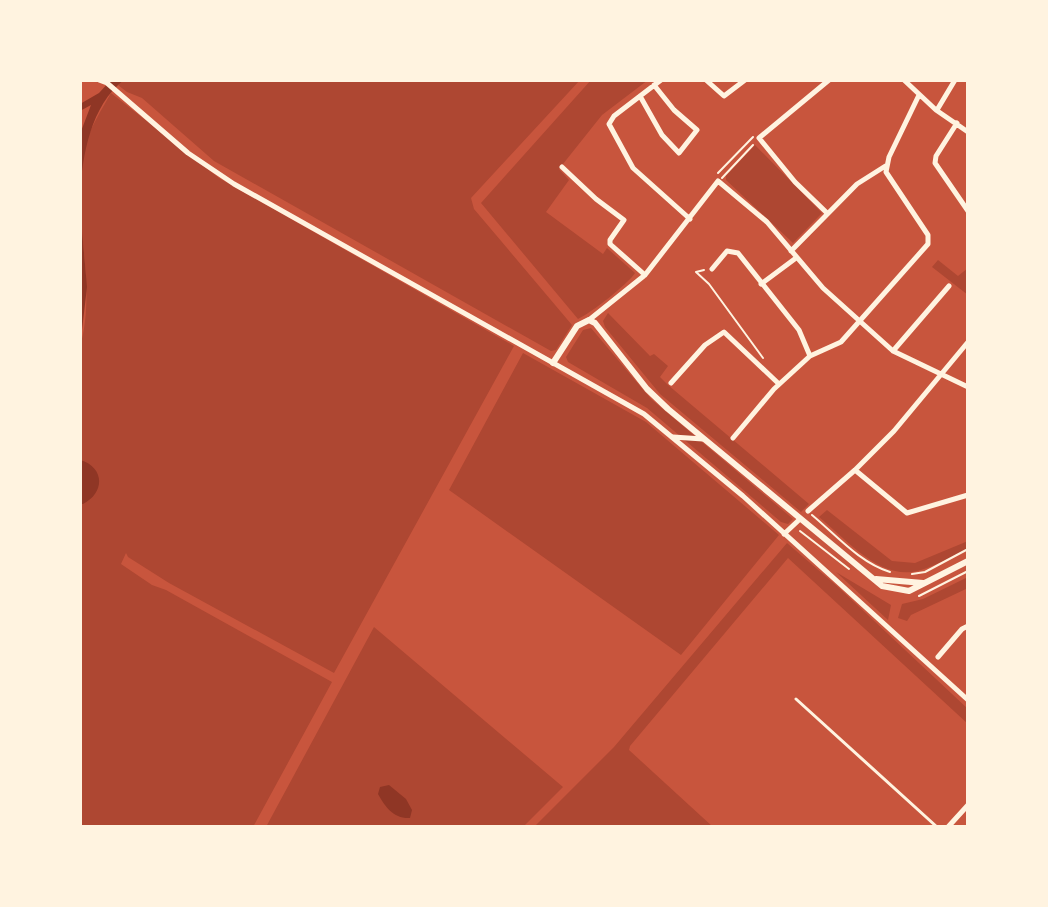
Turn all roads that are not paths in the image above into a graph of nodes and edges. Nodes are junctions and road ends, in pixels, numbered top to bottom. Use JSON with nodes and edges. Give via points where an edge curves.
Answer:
{"nodes":[{"id":1,"x":99,"y":80,"type":"edge"},
{"id":2,"x":661,"y":80,"type":"edge"},
{"id":3,"x":706,"y":80,"type":"edge"},
{"id":4,"x":745,"y":80,"type":"edge"},
{"id":5,"x":829,"y":80,"type":"edge"},
{"id":6,"x":904,"y":80,"type":"edge"},
{"id":7,"x":955,"y":80,"type":"edge"},
{"id":8,"x":654,"y":85,"type":"junction"},
{"id":9,"x":919,"y":95,"type":"junction"},
{"id":10,"x":640,"y":96,"type":"junction"},
{"id":11,"x":936,"y":110,"type":"junction"},
{"id":12,"x":957,"y":123,"type":"junction"},
{"id":13,"x":968,"y":132,"type":"edge"},
{"id":14,"x":887,"y":164,"type":"junction"},
{"id":15,"x":562,"y":167,"type":"dead end"},
{"id":16,"x":968,"y":211,"type":"edge"},
{"id":17,"x":827,"y":213,"type":"junction"},
{"id":18,"x":690,"y":219,"type":"junction"},
{"id":19,"x":791,"y":251,"type":"junction"},
{"id":20,"x":796,"y":258,"type":"junction"},
{"id":21,"x":712,"y":269,"type":"road end"},
{"id":22,"x":645,"y":275,"type":"junction"},
{"id":23,"x":761,"y":284,"type":"junction"},
{"id":24,"x":949,"y":286,"type":"dead end"},
{"id":25,"x":589,"y":320,"type":"junction"},
{"id":26,"x":858,"y":322,"type":"junction"},
{"id":27,"x":968,"y":342,"type":"edge"},
{"id":28,"x":893,"y":351,"type":"junction"},
{"id":29,"x":810,"y":356,"type":"junction"},
{"id":30,"x":553,"y":363,"type":"junction"},
{"id":31,"x":940,"y":375,"type":"junction"},
{"id":32,"x":671,"y":383,"type":"dead end"},
{"id":33,"x":779,"y":384,"type":"junction"},
{"id":34,"x":968,"y":387,"type":"edge"},
{"id":35,"x":672,"y":437,"type":"junction"},
{"id":36,"x":733,"y":438,"type":"dead end"},
{"id":37,"x":708,"y":440,"type":"junction"},
{"id":38,"x":855,"y":470,"type":"junction"},
{"id":39,"x":968,"y":495,"type":"edge"},
{"id":40,"x":808,"y":511,"type":"road end"},
{"id":41,"x":800,"y":519,"type":"junction"},
{"id":42,"x":784,"y":534,"type":"junction"},
{"id":43,"x":968,"y":561,"type":"edge"},
{"id":44,"x":968,"y":626,"type":"edge"},
{"id":45,"x":938,"y":657,"type":"dead end"},
{"id":46,"x":796,"y":699,"type":"dead end"},
{"id":47,"x":968,"y":700,"type":"edge"},
{"id":48,"x":968,"y":805,"type":"edge"},
{"id":49,"x":937,"y":827,"type":"edge"},
{"id":50,"x":948,"y":827,"type":"edge"}],
"edges":[{"from":1,"to":30,"type":"street","via":[[234,184]]},
{"from":2,"to":8,"type":"street"},
{"from":3,"to":4,"type":"street","via":[[724,96]]},
{"from":5,"to":17,"type":"street","via":[[759,138]]},
{"from":6,"to":9,"type":"street"},
{"from":7,"to":11,"type":"street"},
{"from":8,"to":10,"type":"street"},
{"from":8,"to":10,"type":"street","via":[[697,130],[679,153]]},
{"from":9,"to":11,"type":"street"},
{"from":9,"to":14,"type":"street"},
{"from":10,"to":18,"type":"street","via":[[609,124],[633,168]]},
{"from":11,"to":12,"type":"street"},
{"from":12,"to":13,"type":"street"},
{"from":12,"to":16,"type":"street","via":[[935,163]]},
{"from":14,"to":17,"type":"street"},
{"from":14,"to":26,"type":"street","via":[[886,172],[928,235],[928,244]]},
{"from":15,"to":22,"type":"street","via":[[624,220],[610,244]]},
{"from":17,"to":19,"type":"street"},
{"from":18,"to":19,"type":"street","via":[[718,181],[767,222]]},
{"from":18,"to":22,"type":"street"},
{"from":19,"to":20,"type":"street"},
{"from":20,"to":23,"type":"street"},
{"from":20,"to":26,"type":"street"},
{"from":21,"to":23,"type":"street","via":[[734,250]]},
{"from":22,"to":25,"type":"street"},
{"from":23,"to":29,"type":"street","via":[[799,330]]},
{"from":24,"to":28,"type":"street"},
{"from":25,"to":30,"type":"street","via":[[571,332]]},
{"from":25,"to":37,"type":"street","via":[[601,327],[647,389]]},
{"from":26,"to":28,"type":"street"},
{"from":26,"to":29,"type":"street","via":[[841,342]]},
{"from":27,"to":31,"type":"street"},
{"from":28,"to":31,"type":"street"},
{"from":29,"to":33,"type":"street"},
{"from":30,"to":35,"type":"street","via":[[644,414]]},
{"from":31,"to":34,"type":"street"},
{"from":31,"to":38,"type":"street"},
{"from":32,"to":33,"type":"street","via":[[724,332]]},
{"from":33,"to":36,"type":"street"},
{"from":35,"to":37,"type":"street"},
{"from":35,"to":42,"type":"street"},
{"from":37,"to":41,"type":"street"},
{"from":38,"to":39,"type":"street","via":[[907,513]]},
{"from":38,"to":40,"type":"street"},
{"from":41,"to":42,"type":"street"},
{"from":41,"to":43,"type":"street","via":[[876,579],[923,583]]},
{"from":42,"to":47,"type":"street"},
{"from":44,"to":45,"type":"street"},
{"from":46,"to":49,"type":"street"},
{"from":48,"to":50,"type":"street"}]}
